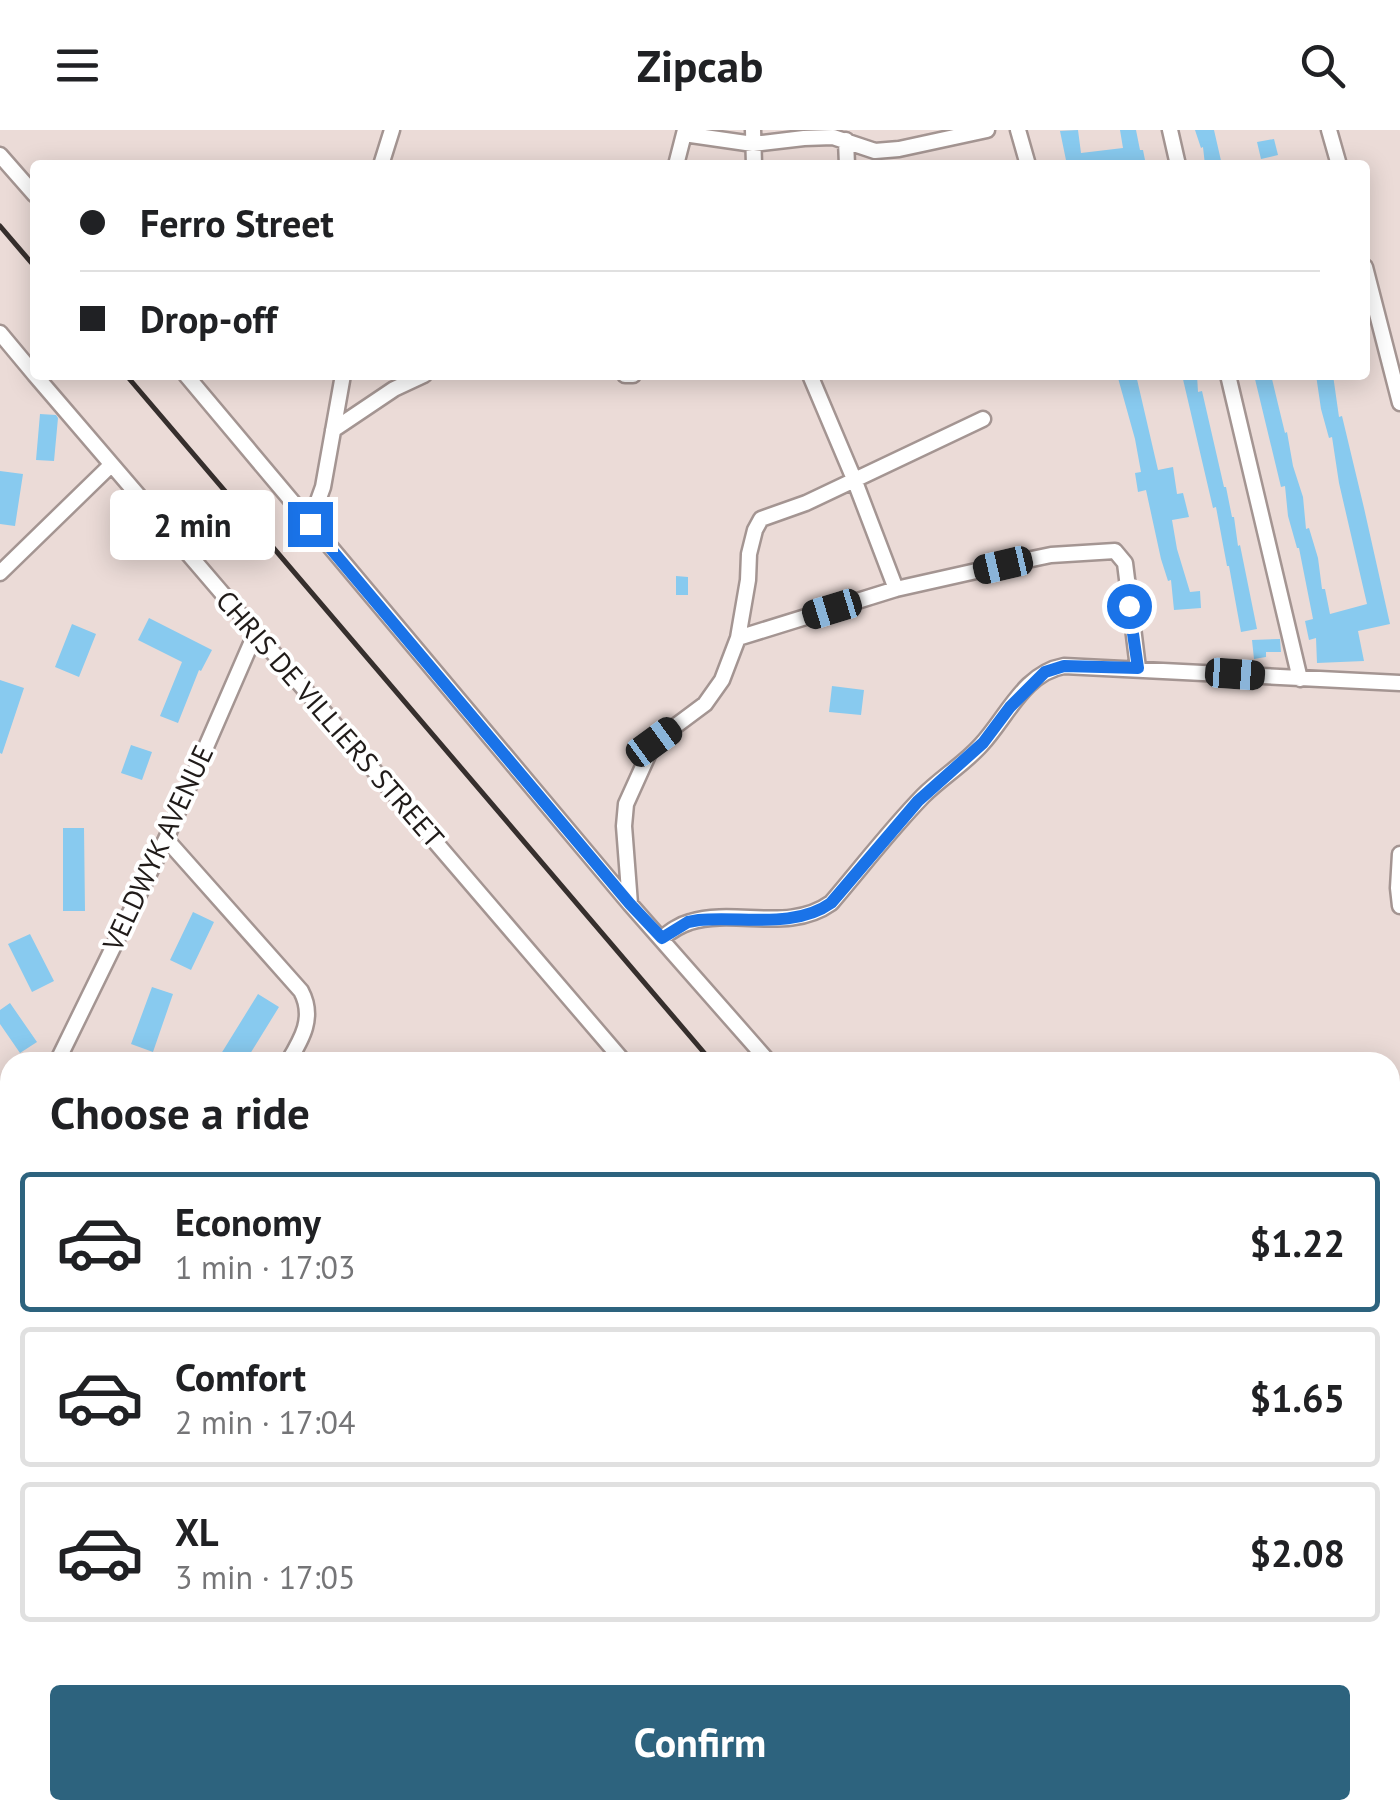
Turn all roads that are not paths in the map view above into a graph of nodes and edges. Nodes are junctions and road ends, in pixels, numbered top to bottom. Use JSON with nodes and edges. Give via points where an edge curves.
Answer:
{"nodes":[{"id":1,"x":392,"y":130,"type":"edge"},
{"id":2,"x":987,"y":130,"type":"edge"},
{"id":3,"x":1018,"y":130,"type":"edge"},
{"id":4,"x":1170,"y":130,"type":"edge"},
{"id":5,"x":1329,"y":130,"type":"edge"},
{"id":6,"x":685,"y":132,"type":"edge"},
{"id":7,"x":753,"y":137,"type":"edge"},
{"id":8,"x":846,"y":140,"type":"junction"},
{"id":9,"x":0,"y":155,"type":"edge"},
{"id":10,"x":383,"y":160,"type":"edge"},
{"id":11,"x":677,"y":160,"type":"edge"},
{"id":12,"x":847,"y":160,"type":"edge"},
{"id":13,"x":1027,"y":160,"type":"edge"},
{"id":14,"x":1177,"y":160,"type":"edge"},
{"id":15,"x":1337,"y":160,"type":"edge"},
{"id":16,"x":30,"y":188,"type":"edge"},
{"id":17,"x":1370,"y":286,"type":"edge"},
{"id":18,"x":0,"y":333,"type":"edge"},
{"id":19,"x":30,"y":369,"type":"edge"},
{"id":20,"x":39,"y":380,"type":"edge"},
{"id":21,"x":190,"y":380,"type":"edge"},
{"id":22,"x":343,"y":380,"type":"edge"},
{"id":23,"x":414,"y":380,"type":"edge"},
{"id":24,"x":812,"y":380,"type":"edge"},
{"id":25,"x":1229,"y":380,"type":"edge"},
{"id":26,"x":1400,"y":403,"type":"edge"},
{"id":27,"x":983,"y":420,"type":"dead end"},
{"id":28,"x":333,"y":430,"type":"junction"},
{"id":29,"x":111,"y":465,"type":"junction"},
{"id":30,"x":854,"y":479,"type":"junction"},
{"id":31,"x":310,"y":524,"type":"junction"},
{"id":32,"x":0,"y":573,"type":"edge"},
{"id":33,"x":896,"y":590,"type":"junction"},
{"id":34,"x":256,"y":632,"type":"junction"},
{"id":35,"x":738,"y":638,"type":"junction"},
{"id":36,"x":1138,"y":668,"type":"junction"},
{"id":37,"x":1300,"y":678,"type":"junction"},
{"id":38,"x":1400,"y":682,"type":"edge"},
{"id":39,"x":166,"y":839,"type":"junction"},
{"id":40,"x":1400,"y":854,"type":"edge"},
{"id":41,"x":630,"y":904,"type":"junction"},
{"id":42,"x":1400,"y":906,"type":"edge"},
{"id":43,"x":662,"y":938,"type":"junction"},
{"id":44,"x":62,"y":1052,"type":"edge"},
{"id":45,"x":294,"y":1052,"type":"edge"},
{"id":46,"x":615,"y":1052,"type":"edge"},
{"id":47,"x":760,"y":1052,"type":"edge"}],
"edges":[{"from":1,"to":10,"type":"street"},
{"from":2,"to":8,"type":"street","via":[[888,150]]},
{"from":3,"to":13,"type":"street"},
{"from":4,"to":14,"type":"street"},
{"from":5,"to":15,"type":"street"},
{"from":6,"to":7,"type":"street"},
{"from":6,"to":11,"type":"street"},
{"from":7,"to":8,"type":"street"},
{"from":8,"to":12,"type":"street"},
{"from":9,"to":16,"type":"street"},
{"from":17,"to":26,"type":"street"},
{"from":18,"to":19,"type":"street","name":"CHRIS DE VILLIERS STREET"},
{"from":20,"to":29,"type":"street","name":"CHRIS DE VILLIERS STREET"},
{"from":21,"to":31,"type":"street"},
{"from":22,"to":28,"type":"street"},
{"from":23,"to":28,"type":"street"},
{"from":24,"to":30,"type":"street"},
{"from":25,"to":37,"type":"street"},
{"from":27,"to":30,"type":"street"},
{"from":28,"to":31,"type":"street"},
{"from":29,"to":32,"type":"street"},
{"from":29,"to":34,"type":"street","name":"CHRIS DE VILLIERS STREET"},
{"from":30,"to":33,"type":"street"},
{"from":30,"to":35,"type":"street","via":[[761,519],[749,554]]},
{"from":31,"to":41,"type":"street"},
{"from":33,"to":35,"type":"street"},
{"from":33,"to":36,"type":"street","via":[[1051,555],[1114,551],[1125,563]]},
{"from":34,"to":39,"type":"street","name":"VELDWYK AVENUE"},
{"from":34,"to":46,"type":"street","name":"CHRIS DE VILLIERS STREET"},
{"from":35,"to":41,"type":"street","via":[[706,704],[654,742],[626,804]]},
{"from":36,"to":37,"type":"street"},
{"from":36,"to":43,"type":"street","via":[[1064,666],[1045,672],[824,909],[784,918],[699,920]]},
{"from":37,"to":38,"type":"street"},
{"from":39,"to":44,"type":"street","name":"VELDWYK AVENUE"},
{"from":39,"to":45,"type":"street","via":[[300,991],[308,1018]]},
{"from":40,"to":42,"type":"street"},
{"from":41,"to":43,"type":"street"},
{"from":43,"to":47,"type":"street"}]}
